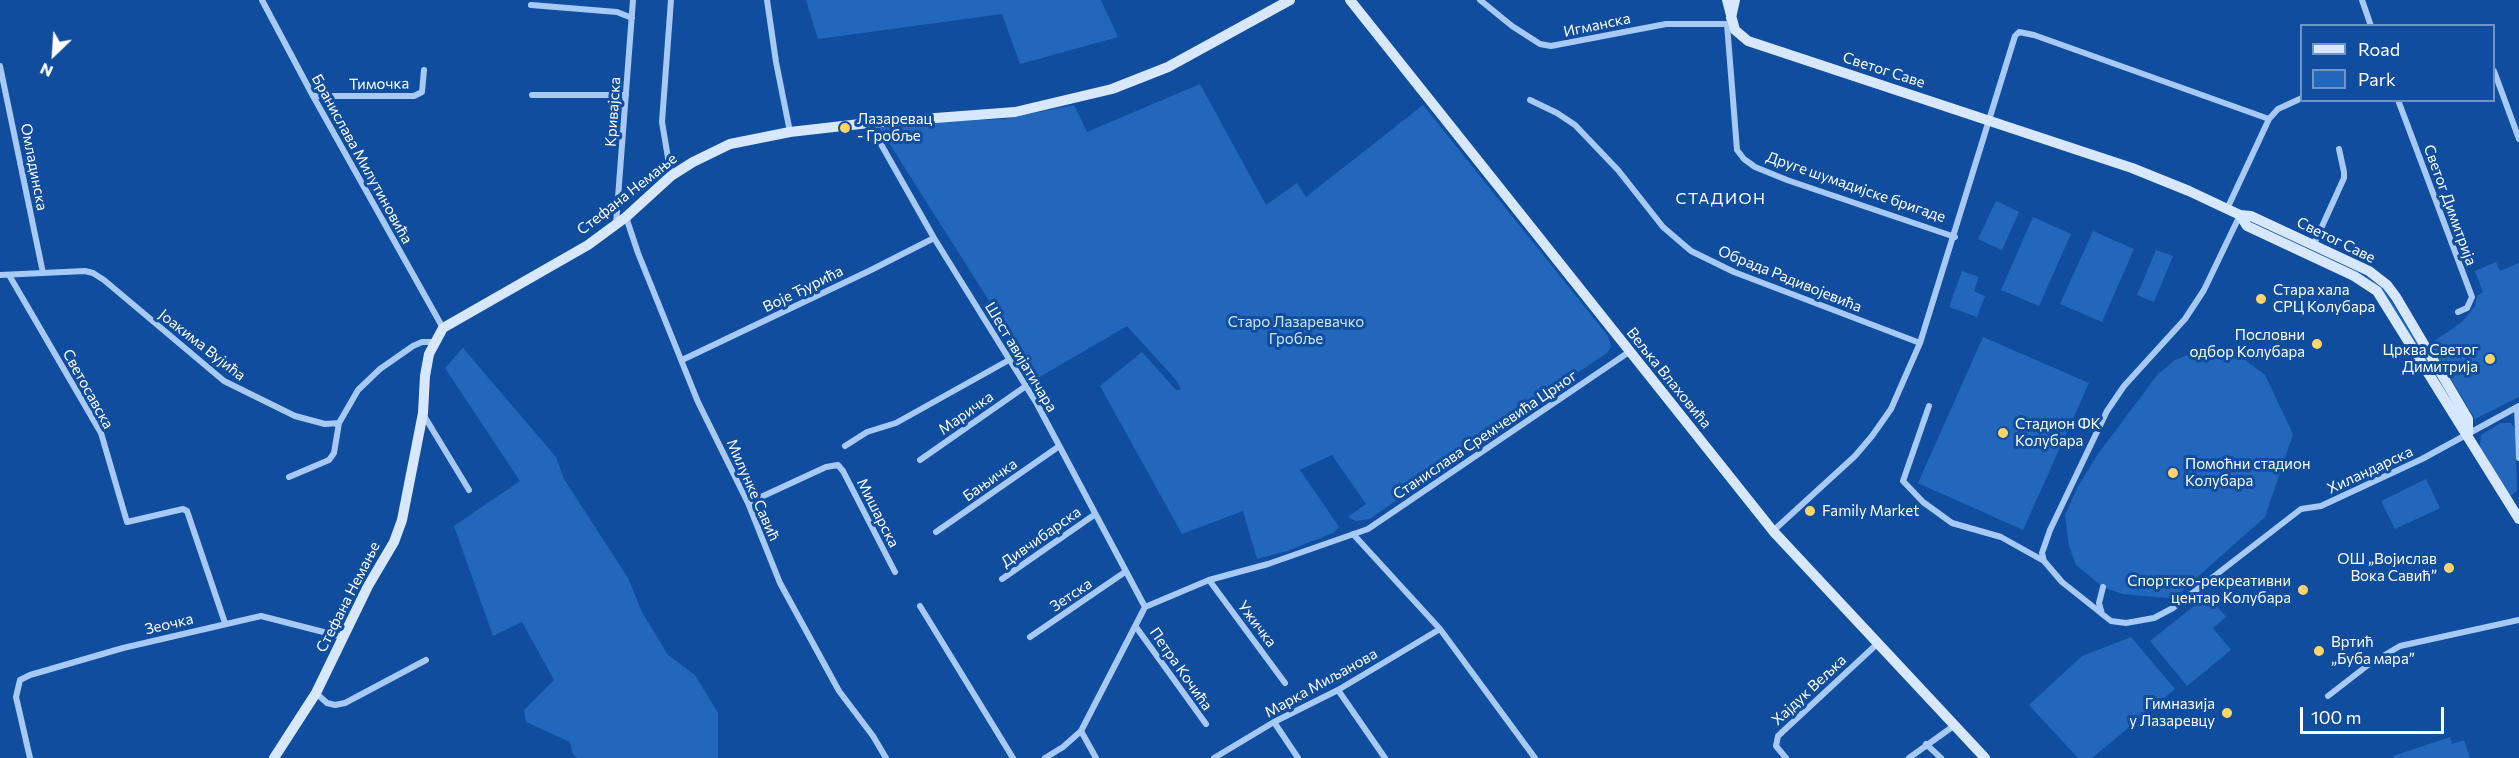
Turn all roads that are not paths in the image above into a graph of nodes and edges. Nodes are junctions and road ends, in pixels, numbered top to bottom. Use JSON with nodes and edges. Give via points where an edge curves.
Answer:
{"nodes":[{"id":1,"x":262,"y":0,"type":"edge"},
{"id":2,"x":633,"y":0,"type":"edge"},
{"id":3,"x":671,"y":0,"type":"edge"},
{"id":4,"x":768,"y":0,"type":"edge"},
{"id":5,"x":1290,"y":0,"type":"edge"},
{"id":6,"x":1350,"y":0,"type":"edge"},
{"id":7,"x":1480,"y":0,"type":"edge"},
{"id":8,"x":1727,"y":0,"type":"edge"},
{"id":9,"x":1735,"y":0,"type":"edge"},
{"id":10,"x":2362,"y":0,"type":"edge"},
{"id":11,"x":531,"y":5,"type":"dead end"},
{"id":12,"x":632,"y":18,"type":"junction"},
{"id":13,"x":1730,"y":22,"type":"junction"},
{"id":14,"x":2370,"y":24,"type":"edge"},
{"id":15,"x":0,"y":66,"type":"edge"},
{"id":16,"x":424,"y":70,"type":"dead end"},
{"id":17,"x":2495,"y":76,"type":"edge"},
{"id":18,"x":532,"y":94,"type":"dead end"},
{"id":19,"x":626,"y":95,"type":"junction"},
{"id":20,"x":313,"y":96,"type":"junction"},
{"id":21,"x":2300,"y":98,"type":"edge"},
{"id":22,"x":1530,"y":100,"type":"dead end"},
{"id":23,"x":2399,"y":102,"type":"edge"},
{"id":24,"x":2269,"y":119,"type":"junction"},
{"id":25,"x":1990,"y":122,"type":"junction"},
{"id":26,"x":868,"y":123,"type":"junction"},
{"id":27,"x":790,"y":132,"type":"junction"},
{"id":28,"x":2519,"y":138,"type":"edge"},
{"id":29,"x":2339,"y":149,"type":"dead end"},
{"id":30,"x":671,"y":176,"type":"junction"},
{"id":31,"x":2227,"y":209,"type":"junction"},
{"id":32,"x":2240,"y":215,"type":"junction"},
{"id":33,"x":626,"y":217,"type":"junction"},
{"id":34,"x":616,"y":225,"type":"junction"},
{"id":35,"x":1954,"y":237,"type":"junction"},
{"id":36,"x":934,"y":238,"type":"junction"},
{"id":37,"x":2314,"y":244,"type":"junction"},
{"id":38,"x":43,"y":273,"type":"junction"},
{"id":39,"x":0,"y":275,"type":"edge"},
{"id":40,"x":9,"y":275,"type":"junction"},
{"id":41,"x":2458,"y":312,"type":"dead end"},
{"id":42,"x":443,"y":328,"type":"junction"},
{"id":43,"x":434,"y":342,"type":"junction"},
{"id":44,"x":1920,"y":343,"type":"junction"},
{"id":45,"x":1629,"y":352,"type":"junction"},
{"id":46,"x":682,"y":360,"type":"junction"},
{"id":47,"x":1009,"y":360,"type":"junction"},
{"id":48,"x":1026,"y":386,"type":"junction"},
{"id":49,"x":1929,"y":406,"type":"dead end"},
{"id":50,"x":2518,"y":407,"type":"edge"},
{"id":51,"x":423,"y":413,"type":"junction"},
{"id":52,"x":339,"y":423,"type":"junction"},
{"id":53,"x":2468,"y":434,"type":"junction"},
{"id":54,"x":845,"y":446,"type":"dead end"},
{"id":55,"x":1058,"y":447,"type":"junction"},
{"id":56,"x":2519,"y":458,"type":"edge"},
{"id":57,"x":920,"y":460,"type":"dead end"},
{"id":58,"x":289,"y":477,"type":"dead end"},
{"id":59,"x":469,"y":490,"type":"dead end"},
{"id":60,"x":748,"y":503,"type":"junction"},
{"id":61,"x":1094,"y":515,"type":"junction"},
{"id":62,"x":2519,"y":519,"type":"edge"},
{"id":63,"x":1773,"y":531,"type":"junction"},
{"id":64,"x":936,"y":532,"type":"dead end"},
{"id":65,"x":1353,"y":534,"type":"junction"},
{"id":66,"x":2044,"y":561,"type":"junction"},
{"id":67,"x":895,"y":572,"type":"dead end"},
{"id":68,"x":1125,"y":572,"type":"junction"},
{"id":69,"x":1002,"y":579,"type":"dead end"},
{"id":70,"x":1209,"y":580,"type":"junction"},
{"id":71,"x":2103,"y":587,"type":"dead end"},
{"id":72,"x":920,"y":606,"type":"dead end"},
{"id":73,"x":1145,"y":607,"type":"junction"},
{"id":74,"x":2102,"y":614,"type":"junction"},
{"id":75,"x":2519,"y":620,"type":"edge"},
{"id":76,"x":225,"y":623,"type":"junction"},
{"id":77,"x":1136,"y":627,"type":"junction"},
{"id":78,"x":1440,"y":629,"type":"junction"},
{"id":79,"x":343,"y":637,"type":"junction"},
{"id":80,"x":1029,"y":637,"type":"dead end"},
{"id":81,"x":1877,"y":644,"type":"junction"},
{"id":82,"x":426,"y":660,"type":"dead end"},
{"id":83,"x":1285,"y":683,"type":"dead end"},
{"id":84,"x":1338,"y":690,"type":"junction"},
{"id":85,"x":316,"y":693,"type":"junction"},
{"id":86,"x":2328,"y":696,"type":"dead end"},
{"id":87,"x":1274,"y":722,"type":"junction"},
{"id":88,"x":1206,"y":724,"type":"dead end"},
{"id":89,"x":1954,"y":725,"type":"junction"},
{"id":90,"x":1081,"y":731,"type":"junction"},
{"id":91,"x":1926,"y":744,"type":"junction"},
{"id":92,"x":30,"y":758,"type":"edge"},
{"id":93,"x":274,"y":758,"type":"edge"},
{"id":94,"x":886,"y":758,"type":"edge"},
{"id":95,"x":1013,"y":758,"type":"edge"},
{"id":96,"x":1045,"y":758,"type":"edge"},
{"id":97,"x":1096,"y":758,"type":"edge"},
{"id":98,"x":1214,"y":758,"type":"edge"},
{"id":99,"x":1298,"y":758,"type":"edge"},
{"id":100,"x":1384,"y":758,"type":"edge"},
{"id":101,"x":1535,"y":758,"type":"edge"},
{"id":102,"x":1786,"y":758,"type":"edge"},
{"id":103,"x":1909,"y":758,"type":"edge"},
{"id":104,"x":1941,"y":758,"type":"edge"},
{"id":105,"x":1985,"y":758,"type":"edge"}],
"edges":[{"from":1,"to":20,"type":"street","name":"Бранислава Милутиновића"},
{"from":2,"to":12,"type":"street","name":"Кривајска"},
{"from":3,"to":30,"type":"street","via":[[662,122]]},
{"from":4,"to":27,"type":"street"},
{"from":5,"to":26,"type":"street","name":"Стефана Немање","via":[[1168,67],[1112,88],[1015,112]]},
{"from":6,"to":45,"type":"street","name":"Вељка Влаховића"},
{"from":7,"to":13,"type":"street","name":"Игманска","via":[[1512,26],[1540,44],[1551,46],[1666,24]]},
{"from":8,"to":13,"type":"street","name":"Друге шумадијске бригаде"},
{"from":9,"to":13,"type":"street","name":"Друге шумадијске бригаде"},
{"from":10,"to":14,"type":"street"},
{"from":11,"to":12,"type":"street","via":[[617,12]]},
{"from":12,"to":19,"type":"street","name":"Кривајска"},
{"from":13,"to":25,"type":"street","name":"Светог Саве","via":[[1740,35],[1760,46]]},
{"from":13,"to":35,"type":"street","name":"Друге шумадијске бригаде","via":[[1737,150],[1744,159],[1786,180]]},
{"from":15,"to":38,"type":"street","name":"Омладинска"},
{"from":16,"to":20,"type":"street","name":"Тимочка","via":[[422,92],[414,96]]},
{"from":17,"to":28,"type":"street"},
{"from":18,"to":19,"type":"street"},
{"from":19,"to":34,"type":"street","name":"Кривајска"},
{"from":20,"to":42,"type":"street","name":"Бранислава Милутиновића"},
{"from":21,"to":24,"type":"street","via":[[2278,109]]},
{"from":22,"to":44,"type":"street","name":"Обрада Радивојевића","via":[[1575,125],[1618,170],[1663,227],[1691,251],[1734,272]]},
{"from":23,"to":41,"type":"street","name":"Светог Димитрија","via":[[2472,297],[2467,308]]},
{"from":24,"to":25,"type":"street","via":[[2019,32]]},
{"from":24,"to":31,"type":"street"},
{"from":25,"to":31,"type":"street","name":"Светог Саве","via":[[2132,168]]},
{"from":25,"to":35,"type":"street"},
{"from":26,"to":27,"type":"street","name":"Стефана Немање"},
{"from":26,"to":36,"type":"street","name":"Шест авијатичара"},
{"from":27,"to":30,"type":"street","name":"Стефана Немање","via":[[730,144]]},
{"from":29,"to":37,"type":"street","via":[[2343,178]]},
{"from":30,"to":33,"type":"street","name":"Стефана Немање"},
{"from":31,"to":32,"type":"street","name":"Светог Саве"},
{"from":32,"to":37,"type":"street","name":"Светог Саве","via":[[2251,216]]},
{"from":32,"to":53,"type":"street","name":"Светог Саве","via":[[2247,226],[2354,276],[2377,291]]},
{"from":32,"to":66,"type":"street","via":[[2204,290],[2185,319],[2124,386],[2107,411],[2050,530],[2042,553]]},
{"from":33,"to":34,"type":"street","name":"Стефана Немање"},
{"from":33,"to":46,"type":"street","name":"Милунке Савић"},
{"from":34,"to":42,"type":"street","name":"Стефана Немање"},
{"from":35,"to":44,"type":"street"},
{"from":36,"to":46,"type":"street","name":"Воје Ђурића"},
{"from":36,"to":47,"type":"street","name":"Шест авијатичара"},
{"from":37,"to":53,"type":"street","name":"Светог Саве","via":[[2369,271],[2387,285],[2468,419]]},
{"from":38,"to":40,"type":"street","name":"Јоакима Вујића"},
{"from":38,"to":52,"type":"street","name":"Јоакима Вујића","via":[[93,273],[230,385],[295,416],[325,424]]},
{"from":39,"to":40,"type":"street","name":"Јоакима Вујића"},
{"from":40,"to":76,"type":"street","name":"Светосавска","via":[[101,433],[127,522],[187,511]]},
{"from":42,"to":43,"type":"street","name":"Стефана Немање"},
{"from":43,"to":51,"type":"street","name":"Стефана Немање","via":[[424,376]]},
{"from":43,"to":52,"type":"street","via":[[413,346],[380,369],[358,390]]},
{"from":44,"to":63,"type":"street","via":[[1891,409],[1872,436]]},
{"from":45,"to":63,"type":"street","name":"Вељка Влаховића"},
{"from":45,"to":65,"type":"street","name":"Станислава Сремчевића Црног","via":[[1368,529]]},
{"from":46,"to":60,"type":"street","name":"Милунке Савић","via":[[707,423]]},
{"from":47,"to":48,"type":"street","name":"Шест авијатичара"},
{"from":47,"to":54,"type":"street","via":[[896,423],[867,432]]},
{"from":48,"to":55,"type":"street","name":"Шест авијатичара"},
{"from":48,"to":57,"type":"street","name":"Маричка"},
{"from":49,"to":66,"type":"street","via":[[1903,481],[1952,523],[2001,537]]},
{"from":50,"to":53,"type":"street","name":"Хиландарска"},
{"from":50,"to":56,"type":"street"},
{"from":51,"to":59,"type":"street"},
{"from":51,"to":79,"type":"street","name":"Стефана Немање","via":[[394,542]]},
{"from":52,"to":58,"type":"street","via":[[334,453],[329,460]]},
{"from":53,"to":62,"type":"street"},
{"from":53,"to":74,"type":"street","name":"Хиландарска","via":[[2321,506],[2301,509],[2173,608],[2154,618],[2126,623],[2111,621]]},
{"from":55,"to":61,"type":"street","name":"Шест авијатичара"},
{"from":55,"to":64,"type":"street","name":"Бањичка"},
{"from":60,"to":67,"type":"street","name":"Мишарска","via":[[838,465]]},
{"from":60,"to":94,"type":"street","name":"Милунке Савић","via":[[780,583],[824,666]]},
{"from":61,"to":68,"type":"street","name":"Шест авијатичара"},
{"from":61,"to":69,"type":"street","name":"Дивчибарска"},
{"from":63,"to":81,"type":"street","name":"Вељка Влаховића"},
{"from":65,"to":70,"type":"street","name":"Станислава Сремчевића Црног"},
{"from":65,"to":78,"type":"street"},
{"from":66,"to":74,"type":"street","via":[[2074,593]]},
{"from":68,"to":73,"type":"street","name":"Шест авијатичара"},
{"from":68,"to":80,"type":"street","name":"Зетска"},
{"from":70,"to":73,"type":"street","name":"Станислава Сремчевића Црног"},
{"from":70,"to":83,"type":"street","name":"Ужичка"},
{"from":71,"to":74,"type":"street","via":[[2099,603]]},
{"from":72,"to":95,"type":"street"},
{"from":73,"to":77,"type":"street"},
{"from":75,"to":86,"type":"street","via":[[2400,646]]},
{"from":76,"to":79,"type":"street","name":"Зеочка","via":[[270,617]]},
{"from":76,"to":92,"type":"street","name":"Зеочка","via":[[123,648],[20,680],[16,697]]},
{"from":77,"to":88,"type":"street","name":"Петра Кочића"},
{"from":77,"to":90,"type":"street"},
{"from":78,"to":84,"type":"street","name":"Марка Миљанова"},
{"from":78,"to":101,"type":"street"},
{"from":79,"to":85,"type":"street","name":"Стефана Немање"},
{"from":81,"to":89,"type":"street","name":"Вељка Влаховића"},
{"from":81,"to":102,"type":"street","name":"Хајдук Вељка","via":[[1775,739]]},
{"from":82,"to":85,"type":"street","via":[[345,703],[327,703]]},
{"from":84,"to":87,"type":"street","name":"Марка Миљанова"},
{"from":84,"to":100,"type":"street"},
{"from":85,"to":93,"type":"street","name":"Стефана Немање"},
{"from":87,"to":98,"type":"street","name":"Марка Миљанова"},
{"from":87,"to":99,"type":"street"},
{"from":89,"to":91,"type":"street"},
{"from":89,"to":105,"type":"street","name":"Вељка Влаховића"},
{"from":90,"to":96,"type":"street"},
{"from":90,"to":97,"type":"street"},
{"from":91,"to":103,"type":"street"},
{"from":91,"to":104,"type":"street"}]}
